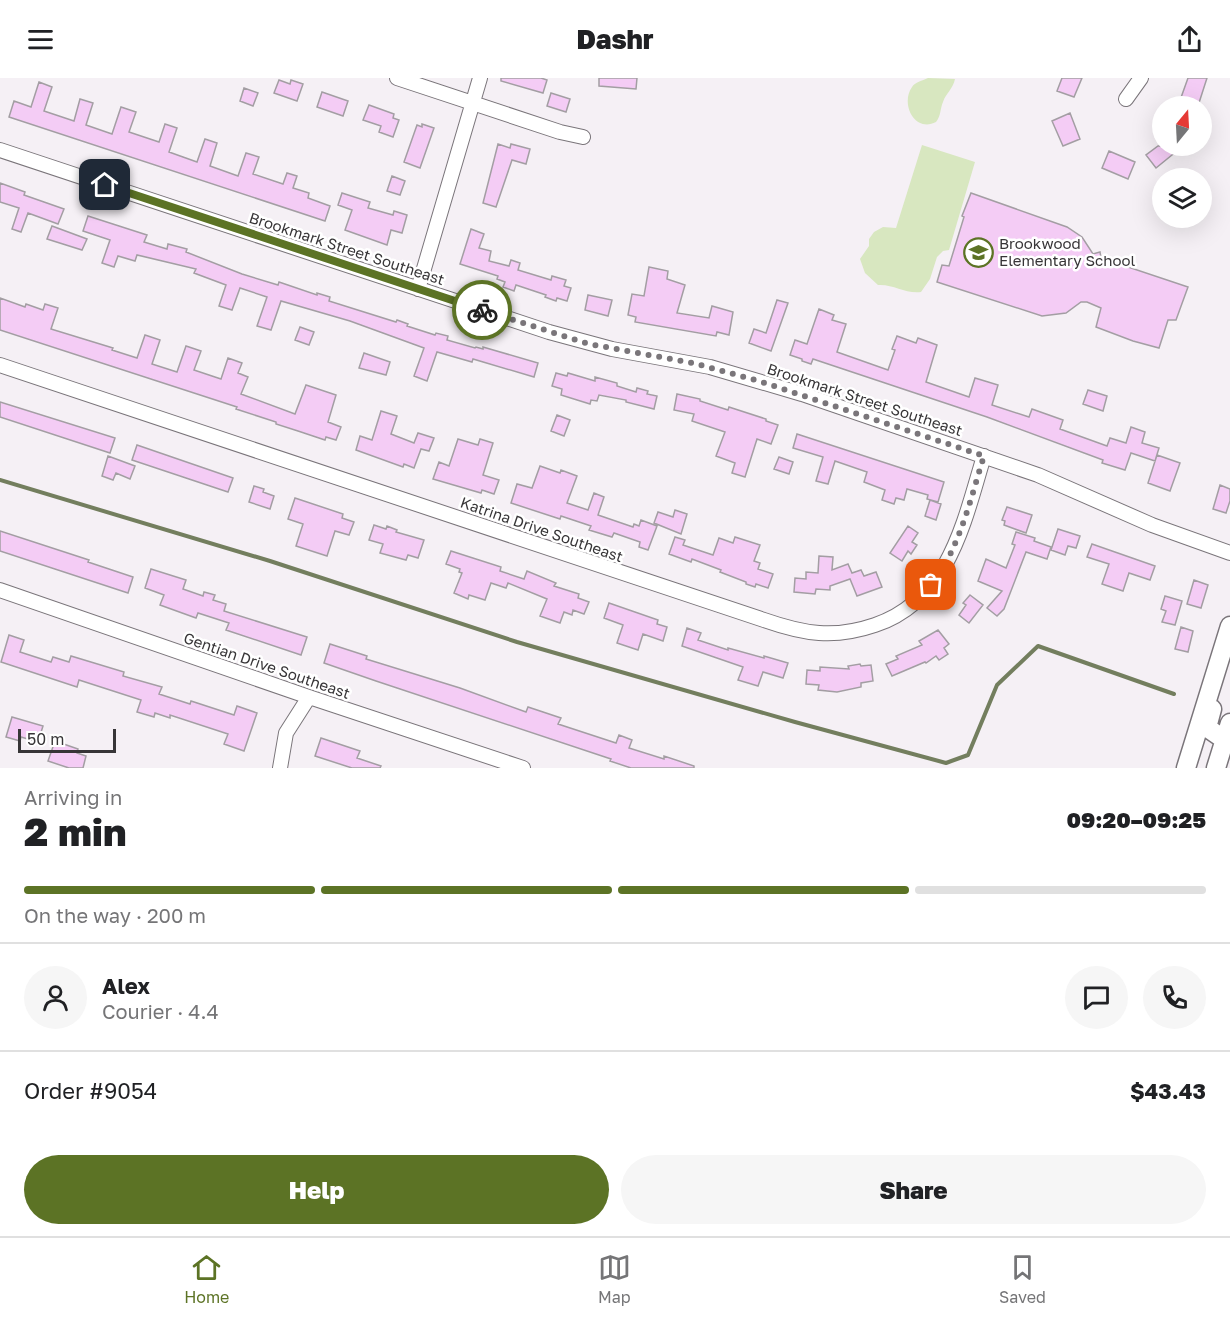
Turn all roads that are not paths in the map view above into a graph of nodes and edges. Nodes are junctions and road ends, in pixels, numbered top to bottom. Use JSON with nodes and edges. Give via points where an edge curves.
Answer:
{"nodes":[{"id":1,"x":397,"y":78,"type":"edge"},
{"id":2,"x":480,"y":78,"type":"edge"},
{"id":3,"x":1141,"y":78,"type":"edge"},
{"id":4,"x":1126,"y":99,"type":"dead end"},
{"id":5,"x":472,"y":103,"type":"junction"},
{"id":6,"x":582,"y":137,"type":"dead end"},
{"id":7,"x":0,"y":150,"type":"edge"},
{"id":8,"x":418,"y":289,"type":"junction"},
{"id":9,"x":0,"y":365,"type":"edge"},
{"id":10,"x":984,"y":456,"type":"junction"},
{"id":11,"x":1230,"y":553,"type":"edge"},
{"id":12,"x":0,"y":591,"type":"edge"},
{"id":13,"x":1230,"y":626,"type":"edge"},
{"id":14,"x":1230,"y":650,"type":"edge"},
{"id":15,"x":309,"y":697,"type":"junction"},
{"id":16,"x":1227,"y":731,"type":"edge"},
{"id":17,"x":280,"y":768,"type":"edge"},
{"id":18,"x":523,"y":768,"type":"edge"},
{"id":19,"x":1186,"y":768,"type":"edge"},
{"id":20,"x":1216,"y":768,"type":"edge"}],
"edges":[{"from":1,"to":5,"type":"street"},
{"from":2,"to":5,"type":"street"},
{"from":3,"to":4,"type":"street"},
{"from":5,"to":6,"type":"street"},
{"from":5,"to":8,"type":"street"},
{"from":7,"to":8,"type":"street","name":"Brookmark Street Southeast"},
{"from":8,"to":10,"type":"street","name":"Brookmark Street Southeast","via":[[589,344],[693,363],[759,381]]},
{"from":9,"to":10,"type":"street","name":"Katrina Drive Southeast","via":[[778,625],[823,635],[858,631],[889,621],[922,597],[954,546]]},
{"from":10,"to":11,"type":"street","name":"Brookmark Street Southeast"},
{"from":12,"to":15,"type":"street","name":"Gentian Drive Southeast"},
{"from":13,"to":19,"type":"main road"},
{"from":14,"to":16,"type":"main road","via":[[1208,724],[1212,733]]},
{"from":15,"to":17,"type":"street","via":[[286,733]]},
{"from":15,"to":18,"type":"street","name":"Gentian Drive Southeast"},
{"from":16,"to":20,"type":"main road"}]}
